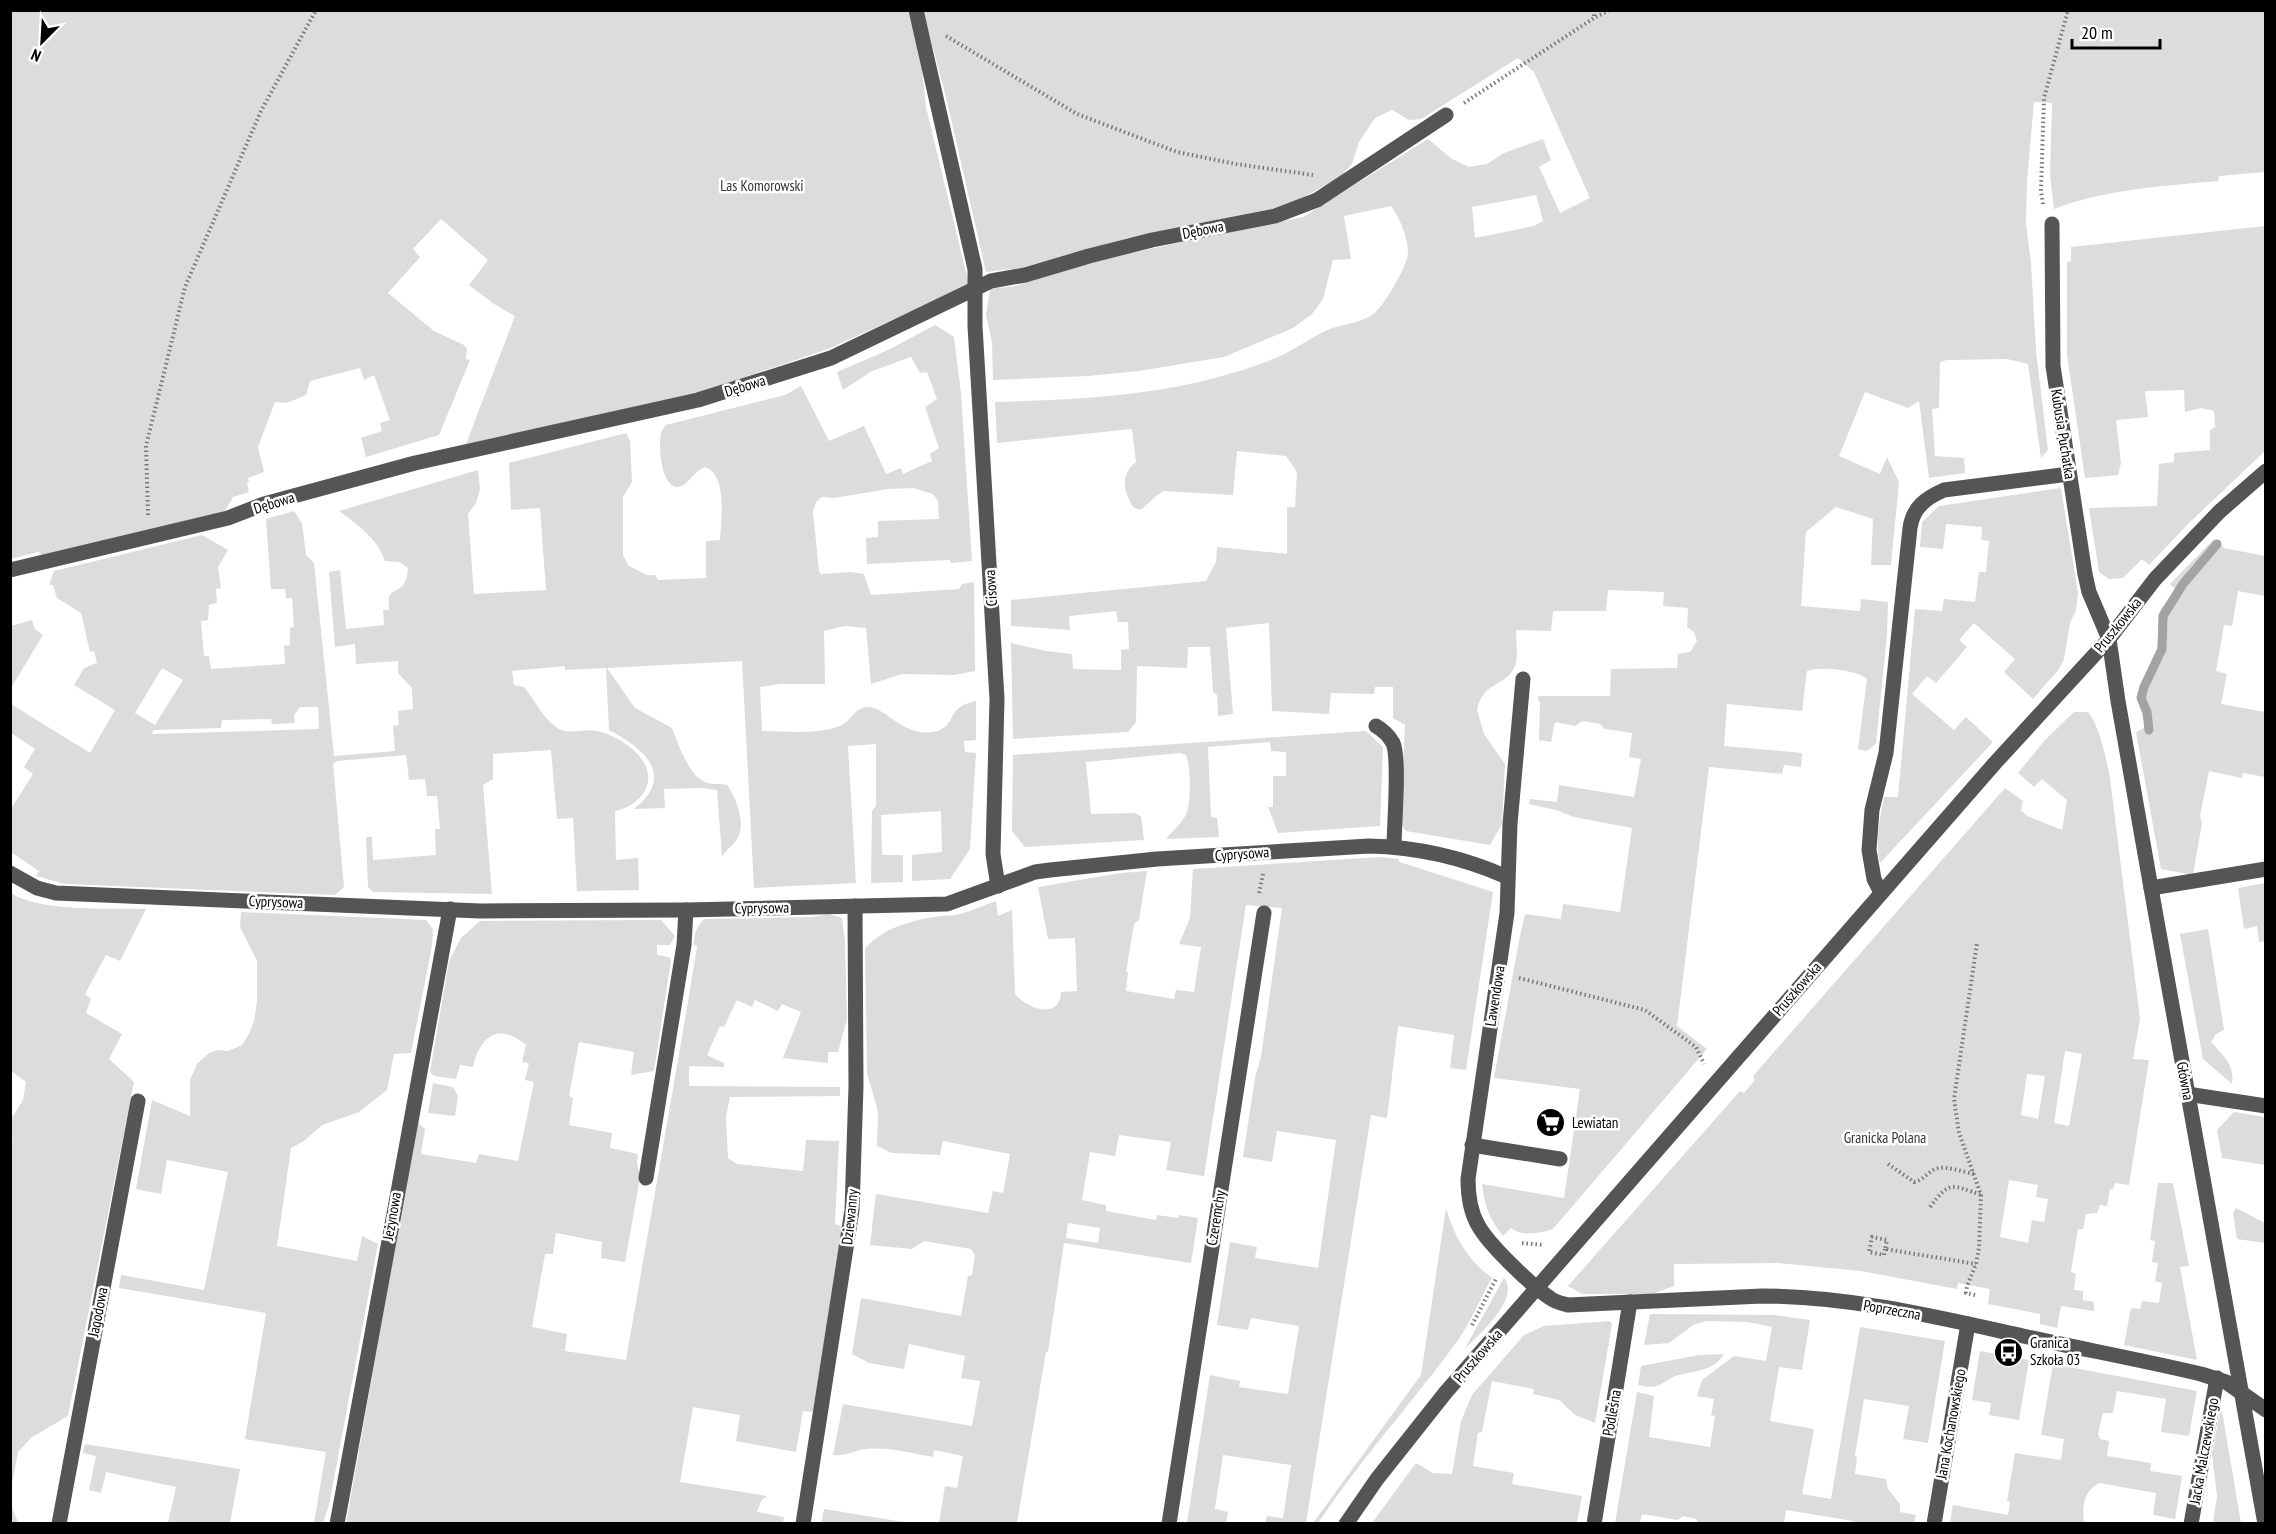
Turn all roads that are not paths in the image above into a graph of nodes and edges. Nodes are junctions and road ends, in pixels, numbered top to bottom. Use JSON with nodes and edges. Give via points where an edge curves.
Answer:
{"nodes":[{"id":1,"x":917,"y":14,"type":"edge"},
{"id":2,"x":1446,"y":115,"type":"road end"},
{"id":3,"x":2052,"y":224,"type":"road end"},
{"id":4,"x":975,"y":291,"type":"junction"},
{"id":5,"x":2265,"y":471,"type":"edge"},
{"id":6,"x":2069,"y":474,"type":"junction"},
{"id":7,"x":10,"y":570,"type":"edge"},
{"id":8,"x":2109,"y":639,"type":"junction"},
{"id":9,"x":1522,"y":680,"type":"dead end"},
{"id":10,"x":1376,"y":726,"type":"dead end"},
{"id":11,"x":1394,"y":847,"type":"junction"},
{"id":12,"x":2265,"y":868,"type":"edge"},
{"id":13,"x":10,"y":873,"type":"edge"},
{"id":14,"x":1507,"y":877,"type":"junction"},
{"id":15,"x":998,"y":886,"type":"junction"},
{"id":16,"x":2151,"y":888,"type":"junction"},
{"id":17,"x":1881,"y":893,"type":"junction"},
{"id":18,"x":855,"y":906,"type":"junction"},
{"id":19,"x":450,"y":909,"type":"junction"},
{"id":20,"x":686,"y":910,"type":"junction"},
{"id":21,"x":1264,"y":913,"type":"road end"},
{"id":22,"x":2187,"y":1094,"type":"junction"},
{"id":23,"x":138,"y":1101,"type":"dead end"},
{"id":24,"x":2265,"y":1106,"type":"edge"},
{"id":25,"x":1472,"y":1145,"type":"junction"},
{"id":26,"x":1560,"y":1159,"type":"dead end"},
{"id":27,"x":646,"y":1178,"type":"dead end"},
{"id":28,"x":1537,"y":1287,"type":"junction"},
{"id":29,"x":1630,"y":1302,"type":"junction"},
{"id":30,"x":1968,"y":1324,"type":"junction"},
{"id":31,"x":2217,"y":1378,"type":"junction"},
{"id":32,"x":2242,"y":1394,"type":"junction"},
{"id":33,"x":2265,"y":1410,"type":"edge"},
{"id":34,"x":58,"y":1524,"type":"edge"},
{"id":35,"x":337,"y":1524,"type":"edge"},
{"id":36,"x":803,"y":1524,"type":"edge"},
{"id":37,"x":1169,"y":1524,"type":"edge"},
{"id":38,"x":1346,"y":1524,"type":"edge"},
{"id":39,"x":1594,"y":1524,"type":"edge"},
{"id":40,"x":1934,"y":1524,"type":"edge"},
{"id":41,"x":2191,"y":1524,"type":"edge"},
{"id":42,"x":2265,"y":1524,"type":"edge"}],
"edges":[{"from":1,"to":4,"type":"street","name":"Cisowa","via":[[975,269]]},
{"from":2,"to":4,"type":"street","name":"Dębowa","via":[[1317,200],[1275,216],[1152,240],[991,281]]},
{"from":3,"to":6,"type":"street","name":"Kubusia Puchatka","via":[[2053,366]]},
{"from":4,"to":7,"type":"street","name":"Dębowa","via":[[831,358],[699,400],[415,463],[264,504],[228,518]]},
{"from":4,"to":15,"type":"street","name":"Cisowa","via":[[997,699],[993,854]]},
{"from":5,"to":8,"type":"street","name":"Pruszkowska","via":[[2174,557]]},
{"from":6,"to":8,"type":"street","name":"Kubusia Puchatka","via":[[2089,592]]},
{"from":6,"to":17,"type":"street","via":[[1944,490],[1919,505],[1914,513],[1886,753],[1872,810],[1869,850]]},
{"from":8,"to":16,"type":"street","name":"Główna"},
{"from":8,"to":17,"type":"street","name":"Pruszkowska"},
{"from":9,"to":14,"type":"street","name":"Lawendowa"},
{"from":10,"to":11,"type":"street","via":[[1394,745]]},
{"from":11,"to":14,"type":"street","name":"Cyprysowa","via":[[1442,854]]},
{"from":11,"to":15,"type":"street","name":"Cyprysowa","via":[[1157,859],[1035,872]]},
{"from":12,"to":16,"type":"street"},
{"from":13,"to":19,"type":"street","name":"Cyprysowa","via":[[56,893]]},
{"from":14,"to":25,"type":"street","name":"Lawendowa","via":[[1507,913]]},
{"from":15,"to":18,"type":"street","name":"Cyprysowa","via":[[947,904]]},
{"from":16,"to":22,"type":"street","name":"Główna"},
{"from":17,"to":28,"type":"street","name":"Pruszkowska"},
{"from":18,"to":20,"type":"street","name":"Cyprysowa"},
{"from":18,"to":36,"type":"street","name":"Dziewanny","via":[[852,1210]]},
{"from":19,"to":20,"type":"street","name":"Cyprysowa"},
{"from":19,"to":35,"type":"street","name":"Jeżynowa"},
{"from":20,"to":27,"type":"street","via":[[684,945]]},
{"from":21,"to":37,"type":"street","name":"Czeremchy"},
{"from":22,"to":24,"type":"street"},
{"from":22,"to":32,"type":"street","name":"Główna"},
{"from":23,"to":34,"type":"street","name":"Jagodowa"},
{"from":25,"to":26,"type":"street"},
{"from":25,"to":28,"type":"street","name":"Lawendowa","via":[[1468,1193],[1478,1226]]},
{"from":28,"to":29,"type":"street","name":"Poprzeczna","via":[[1551,1299],[1568,1305]]},
{"from":28,"to":38,"type":"street","name":"Pruszkowska","via":[[1446,1392]]},
{"from":29,"to":30,"type":"street","name":"Poprzeczna","via":[[1793,1296],[1863,1304]]},
{"from":29,"to":39,"type":"street","name":"Podleśna"},
{"from":30,"to":31,"type":"street","name":"Poprzeczna"},
{"from":30,"to":40,"type":"street","name":"Jana Kochanowskiego"},
{"from":31,"to":32,"type":"street","name":"Poprzeczna"},
{"from":31,"to":41,"type":"street","name":"Jacka Malczewskiego"},
{"from":32,"to":33,"type":"street","name":"Poprzeczna"},
{"from":32,"to":42,"type":"street","name":"Główna"}]}
